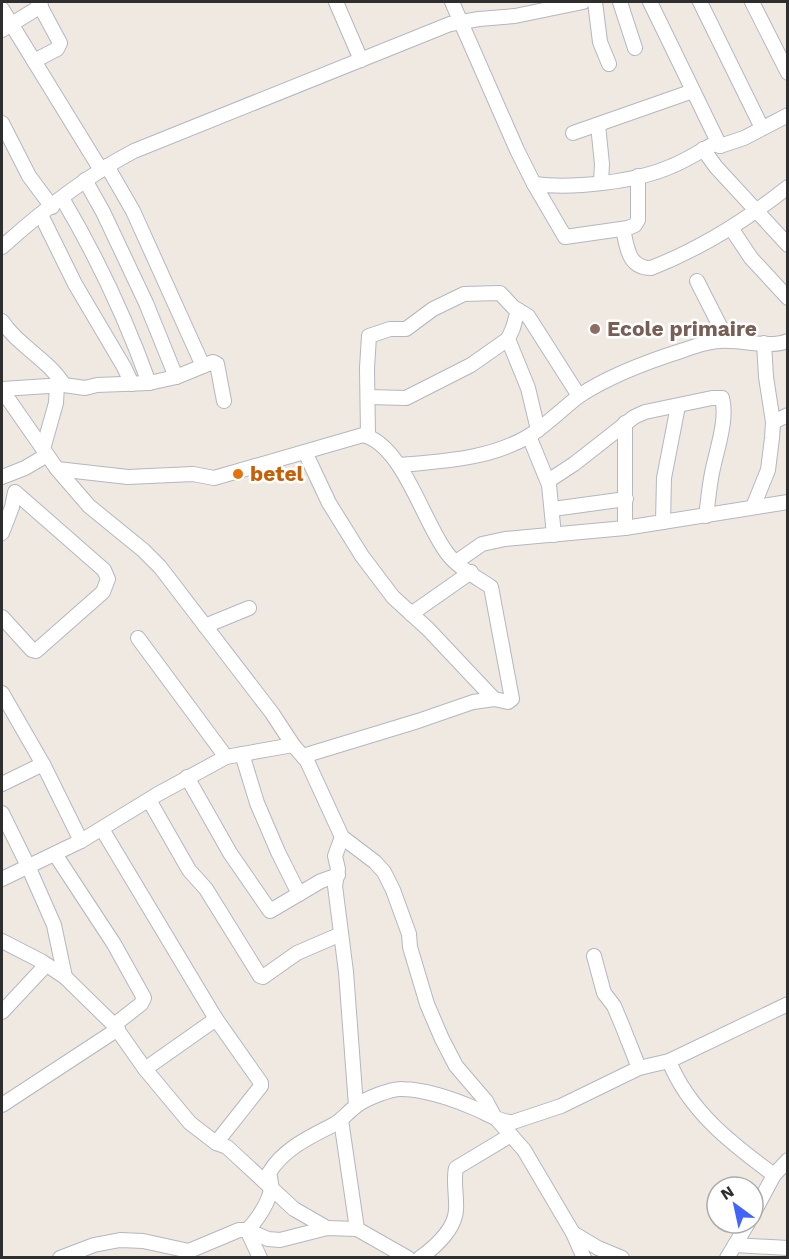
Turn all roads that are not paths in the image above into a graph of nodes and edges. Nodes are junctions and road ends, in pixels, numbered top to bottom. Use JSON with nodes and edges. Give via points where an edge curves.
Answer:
{"nodes":[{"id":1,"x":336,"y":2,"type":"edge"},
{"id":2,"x":452,"y":2,"type":"edge"},
{"id":3,"x":583,"y":2,"type":"edge"},
{"id":4,"x":595,"y":2,"type":"edge"},
{"id":5,"x":620,"y":2,"type":"edge"},
{"id":6,"x":650,"y":2,"type":"edge"},
{"id":7,"x":700,"y":2,"type":"edge"},
{"id":8,"x":752,"y":2,"type":"edge"},
{"id":9,"x":40,"y":4,"type":"edge"},
{"id":10,"x":2,"y":9,"type":"edge"},
{"id":11,"x":461,"y":22,"type":"junction"},
{"id":12,"x":6,"y":27,"type":"edge"},
{"id":13,"x":635,"y":48,"type":"dead end"},
{"id":14,"x":361,"y":60,"type":"junction"},
{"id":15,"x":34,"y":61,"type":"junction"},
{"id":16,"x":609,"y":64,"type":"dead end"},
{"id":17,"x":788,"y":73,"type":"edge"},
{"id":18,"x":693,"y":91,"type":"junction"},
{"id":19,"x":788,"y":115,"type":"edge"},
{"id":20,"x":2,"y":123,"type":"edge"},
{"id":21,"x":598,"y":125,"type":"junction"},
{"id":22,"x":762,"y":128,"type":"junction"},
{"id":23,"x":573,"y":133,"type":"dead end"},
{"id":24,"x":720,"y":146,"type":"junction"},
{"id":25,"x":703,"y":149,"type":"junction"},
{"id":26,"x":104,"y":168,"type":"junction"},
{"id":27,"x":639,"y":176,"type":"junction"},
{"id":28,"x":86,"y":180,"type":"junction"},
{"id":29,"x":601,"y":182,"type":"junction"},
{"id":30,"x":534,"y":184,"type":"junction"},
{"id":31,"x":788,"y":187,"type":"edge"},
{"id":32,"x":52,"y":207,"type":"junction"},
{"id":33,"x":756,"y":211,"type":"junction"},
{"id":34,"x":731,"y":228,"type":"junction"},
{"id":35,"x":623,"y":229,"type":"junction"},
{"id":36,"x":788,"y":245,"type":"edge"},
{"id":37,"x":2,"y":247,"type":"edge"},
{"id":38,"x":697,"y":281,"type":"dead end"},
{"id":39,"x":788,"y":298,"type":"edge"},
{"id":40,"x":518,"y":310,"type":"junction"},
{"id":41,"x":2,"y":321,"type":"edge"},
{"id":42,"x":508,"y":339,"type":"junction"},
{"id":43,"x":727,"y":340,"type":"junction"},
{"id":44,"x":788,"y":341,"type":"edge"},
{"id":45,"x":764,"y":343,"type":"junction"},
{"id":46,"x":203,"y":366,"type":"junction"},
{"id":47,"x":176,"y":377,"type":"junction"},
{"id":48,"x":149,"y":383,"type":"junction"},
{"id":49,"x":132,"y":384,"type":"junction"},
{"id":50,"x":60,"y":385,"type":"junction"},
{"id":51,"x":2,"y":389,"type":"edge"},
{"id":52,"x":579,"y":396,"type":"junction"},
{"id":53,"x":368,"y":397,"type":"junction"},
{"id":54,"x":224,"y":401,"type":"dead end"},
{"id":55,"x":678,"y":406,"type":"junction"},
{"id":56,"x":788,"y":415,"type":"edge"},
{"id":57,"x":773,"y":422,"type":"junction"},
{"id":58,"x":625,"y":423,"type":"junction"},
{"id":59,"x":534,"y":433,"type":"junction"},
{"id":60,"x":368,"y":436,"type":"junction"},
{"id":61,"x":45,"y":452,"type":"junction"},
{"id":62,"x":305,"y":452,"type":"junction"},
{"id":63,"x":400,"y":465,"type":"junction"},
{"id":64,"x":57,"y":469,"type":"junction"},
{"id":65,"x":5,"y":476,"type":"edge"},
{"id":66,"x":548,"y":481,"type":"junction"},
{"id":67,"x":15,"y":492,"type":"junction"},
{"id":68,"x":626,"y":499,"type":"junction"},
{"id":69,"x":788,"y":502,"type":"edge"},
{"id":70,"x":753,"y":507,"type":"junction"},
{"id":71,"x":553,"y":509,"type":"junction"},
{"id":72,"x":706,"y":516,"type":"junction"},
{"id":73,"x":663,"y":522,"type":"junction"},
{"id":74,"x":625,"y":528,"type":"junction"},
{"id":75,"x":2,"y":533,"type":"edge"},
{"id":76,"x":554,"y":535,"type":"junction"},
{"id":77,"x":456,"y":562,"type":"junction"},
{"id":78,"x":471,"y":572,"type":"junction"},
{"id":79,"x":249,"y":608,"type":"dead end"},
{"id":80,"x":411,"y":614,"type":"junction"},
{"id":81,"x":2,"y":617,"type":"edge"},
{"id":82,"x":205,"y":626,"type":"junction"},
{"id":83,"x":138,"y":638,"type":"dead end"},
{"id":84,"x":2,"y":693,"type":"edge"},
{"id":85,"x":494,"y":699,"type":"junction"},
{"id":86,"x":298,"y":751,"type":"junction"},
{"id":87,"x":242,"y":754,"type":"junction"},
{"id":88,"x":226,"y":757,"type":"junction"},
{"id":89,"x":43,"y":764,"type":"junction"},
{"id":90,"x":187,"y":777,"type":"junction"},
{"id":91,"x":2,"y":784,"type":"edge"},
{"id":92,"x":149,"y":800,"type":"junction"},
{"id":93,"x":2,"y":813,"type":"edge"},
{"id":94,"x":102,"y":829,"type":"junction"},
{"id":95,"x":342,"y":837,"type":"junction"},
{"id":96,"x":81,"y":841,"type":"junction"},
{"id":97,"x":55,"y":854,"type":"junction"},
{"id":98,"x":28,"y":866,"type":"junction"},
{"id":99,"x":338,"y":875,"type":"junction"},
{"id":100,"x":2,"y":879,"type":"edge"},
{"id":101,"x":299,"y":894,"type":"junction"},
{"id":102,"x":341,"y":934,"type":"junction"},
{"id":103,"x":2,"y":940,"type":"edge"},
{"id":104,"x":594,"y":956,"type":"dead end"},
{"id":105,"x":46,"y":964,"type":"junction"},
{"id":106,"x":65,"y":977,"type":"junction"},
{"id":107,"x":788,"y":1005,"type":"edge"},
{"id":108,"x":2,"y":1012,"type":"edge"},
{"id":109,"x":216,"y":1019,"type":"junction"},
{"id":110,"x":116,"y":1027,"type":"junction"},
{"id":111,"x":669,"y":1060,"type":"junction"},
{"id":112,"x":639,"y":1068,"type":"junction"},
{"id":113,"x":145,"y":1069,"type":"junction"},
{"id":114,"x":2,"y":1105,"type":"edge"},
{"id":115,"x":356,"y":1106,"type":"junction"},
{"id":116,"x":494,"y":1116,"type":"junction"},
{"id":117,"x":341,"y":1120,"type":"junction"},
{"id":118,"x":511,"y":1136,"type":"junction"},
{"id":119,"x":216,"y":1143,"type":"junction"},
{"id":120,"x":788,"y":1160,"type":"edge"},
{"id":121,"x":774,"y":1175,"type":"junction"},
{"id":122,"x":272,"y":1189,"type":"junction"},
{"id":123,"x":765,"y":1192,"type":"edge"},
{"id":124,"x":327,"y":1228,"type":"junction"},
{"id":125,"x":357,"y":1229,"type":"junction"},
{"id":126,"x":247,"y":1230,"type":"junction"},
{"id":127,"x":573,"y":1233,"type":"junction"},
{"id":128,"x":741,"y":1235,"type":"edge"},
{"id":129,"x":735,"y":1245,"type":"junction"},
{"id":130,"x":788,"y":1248,"type":"edge"},
{"id":131,"x":184,"y":1254,"type":"edge"},
{"id":132,"x":60,"y":1257,"type":"edge"},
{"id":133,"x":260,"y":1257,"type":"edge"},
{"id":134,"x":408,"y":1257,"type":"edge"},
{"id":135,"x":420,"y":1257,"type":"edge"},
{"id":136,"x":584,"y":1257,"type":"edge"},
{"id":137,"x":622,"y":1257,"type":"edge"},
{"id":138,"x":727,"y":1257,"type":"edge"}],
"edges":[{"from":1,"to":14,"type":"street"},
{"from":2,"to":11,"type":"street"},
{"from":3,"to":11,"type":"street"},
{"from":4,"to":16,"type":"street","via":[[600,42]]},
{"from":5,"to":13,"type":"street"},
{"from":6,"to":18,"type":"street"},
{"from":7,"to":22,"type":"street"},
{"from":8,"to":17,"type":"street"},
{"from":9,"to":12,"type":"street"},
{"from":9,"to":15,"type":"street","via":[[60,45]]},
{"from":10,"to":12,"type":"street"},
{"from":11,"to":14,"type":"street"},
{"from":11,"to":30,"type":"street"},
{"from":12,"to":15,"type":"street"},
{"from":14,"to":26,"type":"street"},
{"from":15,"to":26,"type":"street"},
{"from":18,"to":21,"type":"street"},
{"from":18,"to":24,"type":"street"},
{"from":19,"to":22,"type":"street"},
{"from":20,"to":32,"type":"street","via":[[29,176]]},
{"from":21,"to":23,"type":"street"},
{"from":21,"to":29,"type":"street"},
{"from":22,"to":24,"type":"street"},
{"from":24,"to":25,"type":"street","via":[[714,144]]},
{"from":25,"to":27,"type":"street","via":[[673,165]]},
{"from":25,"to":33,"type":"street"},
{"from":26,"to":28,"type":"street"},
{"from":26,"to":46,"type":"street","via":[[134,211]]},
{"from":27,"to":29,"type":"street"},
{"from":27,"to":35,"type":"street","via":[[638,220]]},
{"from":28,"to":32,"type":"street"},
{"from":28,"to":47,"type":"street","via":[[146,303]]},
{"from":29,"to":30,"type":"street"},
{"from":30,"to":35,"type":"street","via":[[565,237]]},
{"from":31,"to":33,"type":"street"},
{"from":32,"to":37,"type":"street"},
{"from":32,"to":48,"type":"street","via":[[96,258]]},
{"from":32,"to":49,"type":"street","via":[[61,258]]},
{"from":33,"to":34,"type":"street"},
{"from":33,"to":36,"type":"street"},
{"from":34,"to":35,"type":"street","via":[[647,268],[632,261]]},
{"from":34,"to":39,"type":"street","via":[[750,258]]},
{"from":38,"to":43,"type":"street"},
{"from":40,"to":42,"type":"street"},
{"from":40,"to":52,"type":"street","via":[[528,316]]},
{"from":40,"to":53,"type":"street","via":[[500,293],[464,294],[433,309],[406,329],[370,335]]},
{"from":41,"to":50,"type":"street","via":[[49,366]]},
{"from":42,"to":53,"type":"street","via":[[471,365],[408,397]]},
{"from":42,"to":59,"type":"street","via":[[528,388]]},
{"from":43,"to":45,"type":"street"},
{"from":43,"to":52,"type":"street","via":[[683,350],[628,371]]},
{"from":44,"to":45,"type":"street"},
{"from":45,"to":57,"type":"street"},
{"from":46,"to":47,"type":"street"},
{"from":46,"to":54,"type":"street","via":[[216,363]]},
{"from":47,"to":48,"type":"street"},
{"from":48,"to":49,"type":"street"},
{"from":49,"to":50,"type":"street","via":[[85,388]]},
{"from":50,"to":51,"type":"street"},
{"from":50,"to":61,"type":"street"},
{"from":51,"to":61,"type":"street"},
{"from":52,"to":59,"type":"street"},
{"from":53,"to":60,"type":"street"},
{"from":55,"to":58,"type":"street","via":[[645,412]]},
{"from":55,"to":72,"type":"street","via":[[712,398],[723,400]]},
{"from":55,"to":73,"type":"street","via":[[664,478]]},
{"from":56,"to":57,"type":"street"},
{"from":57,"to":70,"type":"street","via":[[768,470]]},
{"from":58,"to":66,"type":"street"},
{"from":58,"to":68,"type":"street"},
{"from":59,"to":63,"type":"street","via":[[495,451]]},
{"from":59,"to":66,"type":"street"},
{"from":60,"to":62,"type":"street"},
{"from":60,"to":63,"type":"street"},
{"from":61,"to":64,"type":"street"},
{"from":61,"to":65,"type":"street"},
{"from":62,"to":64,"type":"street","via":[[214,478],[193,474],[128,477]]},
{"from":62,"to":80,"type":"street","via":[[329,503],[362,556]]},
{"from":63,"to":77,"type":"street","via":[[438,540]]},
{"from":64,"to":82,"type":"street","via":[[89,506],[160,567]]},
{"from":65,"to":67,"type":"street"},
{"from":66,"to":71,"type":"street"},
{"from":67,"to":75,"type":"street"},
{"from":67,"to":81,"type":"street","via":[[104,570],[108,579],[103,592],[36,651]]},
{"from":68,"to":71,"type":"street"},
{"from":68,"to":74,"type":"street"},
{"from":69,"to":70,"type":"street"},
{"from":70,"to":72,"type":"street"},
{"from":71,"to":76,"type":"street"},
{"from":72,"to":73,"type":"street"},
{"from":73,"to":74,"type":"street"},
{"from":74,"to":76,"type":"street"},
{"from":76,"to":77,"type":"street","via":[[486,543]]},
{"from":77,"to":78,"type":"street"},
{"from":78,"to":80,"type":"street"},
{"from":78,"to":85,"type":"street","via":[[490,587],[508,671],[512,699]]},
{"from":79,"to":82,"type":"street"},
{"from":80,"to":85,"type":"street"},
{"from":82,"to":86,"type":"street"},
{"from":83,"to":88,"type":"street"},
{"from":84,"to":89,"type":"street"},
{"from":85,"to":86,"type":"street"},
{"from":86,"to":87,"type":"street"},
{"from":86,"to":95,"type":"street","via":[[311,767]]},
{"from":87,"to":88,"type":"street"},
{"from":87,"to":101,"type":"street","via":[[256,803]]},
{"from":88,"to":90,"type":"street"},
{"from":89,"to":91,"type":"street"},
{"from":89,"to":96,"type":"street"},
{"from":90,"to":92,"type":"street"},
{"from":90,"to":101,"type":"street","via":[[268,910]]},
{"from":92,"to":94,"type":"street"},
{"from":92,"to":102,"type":"street","via":[[191,872],[261,976],[297,952]]},
{"from":93,"to":98,"type":"street"},
{"from":94,"to":96,"type":"street"},
{"from":94,"to":109,"type":"street"},
{"from":95,"to":99,"type":"street","via":[[335,856]]},
{"from":95,"to":116,"type":"street","via":[[384,872],[409,934],[434,1024],[456,1066]]},
{"from":96,"to":97,"type":"street"},
{"from":97,"to":98,"type":"street"},
{"from":97,"to":110,"type":"street","via":[[144,998]]},
{"from":98,"to":100,"type":"street"},
{"from":98,"to":106,"type":"street","via":[[56,932]]},
{"from":99,"to":101,"type":"street"},
{"from":99,"to":102,"type":"street","via":[[335,886]]},
{"from":102,"to":115,"type":"street"},
{"from":103,"to":105,"type":"street"},
{"from":104,"to":112,"type":"street","via":[[602,989]]},
{"from":105,"to":106,"type":"street"},
{"from":105,"to":108,"type":"street"},
{"from":106,"to":110,"type":"street"},
{"from":107,"to":111,"type":"street"},
{"from":109,"to":113,"type":"street"},
{"from":109,"to":119,"type":"street","via":[[261,1086]]},
{"from":110,"to":113,"type":"street"},
{"from":110,"to":114,"type":"street"},
{"from":111,"to":112,"type":"street"},
{"from":111,"to":121,"type":"street","via":[[709,1122]]},
{"from":112,"to":116,"type":"street","via":[[561,1106],[510,1123]]},
{"from":113,"to":119,"type":"street","via":[[190,1123]]},
{"from":115,"to":116,"type":"street","via":[[402,1088],[439,1096]]},
{"from":115,"to":117,"type":"street"},
{"from":116,"to":118,"type":"street"},
{"from":117,"to":122,"type":"street","via":[[280,1158],[269,1173]]},
{"from":117,"to":125,"type":"street"},
{"from":118,"to":127,"type":"street","via":[[524,1150]]},
{"from":118,"to":135,"type":"street","via":[[456,1168],[453,1222]]},
{"from":119,"to":122,"type":"street","via":[[227,1147]]},
{"from":120,"to":121,"type":"street"},
{"from":121,"to":123,"type":"street"},
{"from":122,"to":124,"type":"street","via":[[294,1209]]},
{"from":122,"to":126,"type":"street","via":[[255,1223]]},
{"from":124,"to":125,"type":"street"},
{"from":124,"to":126,"type":"street","via":[[280,1240]]},
{"from":125,"to":134,"type":"street"},
{"from":126,"to":131,"type":"street","via":[[233,1232]]},
{"from":126,"to":133,"type":"street"},
{"from":127,"to":136,"type":"street"},
{"from":127,"to":137,"type":"street"},
{"from":128,"to":129,"type":"street"},
{"from":129,"to":130,"type":"street"},
{"from":129,"to":138,"type":"street"},
{"from":131,"to":132,"type":"street","via":[[143,1241],[120,1240]]}]}
